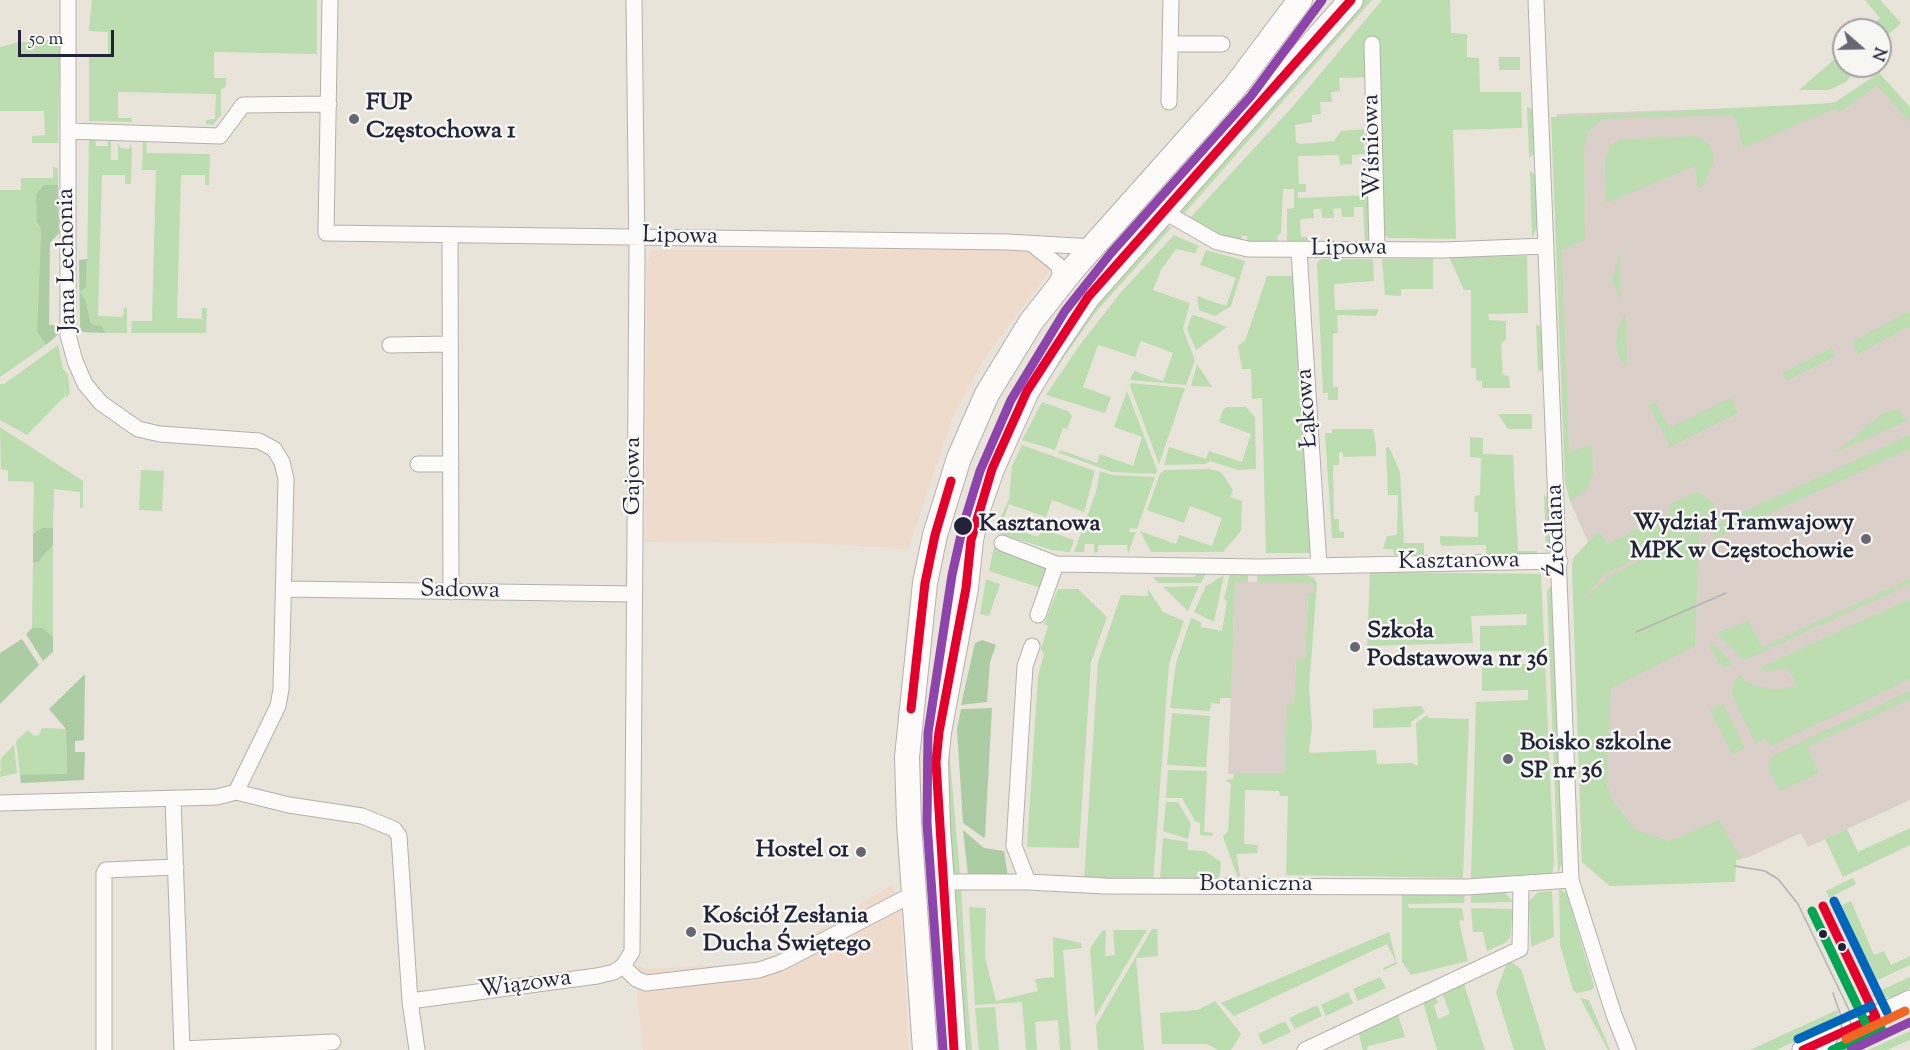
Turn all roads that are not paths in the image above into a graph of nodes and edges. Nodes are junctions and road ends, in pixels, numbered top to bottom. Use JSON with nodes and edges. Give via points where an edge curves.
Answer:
{"nodes":[{"id":1,"x":68,"y":0,"type":"edge"},
{"id":2,"x":330,"y":0,"type":"edge"},
{"id":3,"x":634,"y":0,"type":"edge"},
{"id":4,"x":1171,"y":0,"type":"edge"},
{"id":5,"x":1300,"y":0,"type":"edge"},
{"id":6,"x":1351,"y":0,"type":"edge"},
{"id":7,"x":1536,"y":0,"type":"edge"},
{"id":8,"x":1170,"y":44,"type":"junction"},
{"id":9,"x":1372,"y":44,"type":"dead end"},
{"id":10,"x":1222,"y":45,"type":"dead end"},
{"id":11,"x":1169,"y":102,"type":"dead end"},
{"id":12,"x":328,"y":105,"type":"junction"},
{"id":13,"x":68,"y":131,"type":"junction"},
{"id":14,"x":1162,"y":211,"type":"junction"},
{"id":15,"x":450,"y":235,"type":"junction"},
{"id":16,"x":635,"y":237,"type":"junction"},
{"id":17,"x":1033,"y":246,"type":"junction"},
{"id":18,"x":1545,"y":246,"type":"junction"},
{"id":19,"x":1093,"y":247,"type":"junction"},
{"id":20,"x":1377,"y":249,"type":"junction"},
{"id":21,"x":1299,"y":251,"type":"junction"},
{"id":22,"x":1055,"y":291,"type":"junction"},
{"id":23,"x":450,"y":344,"type":"junction"},
{"id":24,"x":390,"y":345,"type":"dead end"},
{"id":25,"x":418,"y":464,"type":"dead end"},
{"id":26,"x":451,"y":464,"type":"junction"},
{"id":27,"x":1002,"y":543,"type":"dead end"},
{"id":28,"x":1560,"y":561,"type":"junction"},
{"id":29,"x":1056,"y":564,"type":"junction"},
{"id":30,"x":1319,"y":566,"type":"junction"},
{"id":31,"x":285,"y":589,"type":"junction"},
{"id":32,"x":451,"y":592,"type":"junction"},
{"id":33,"x":634,"y":594,"type":"junction"},
{"id":34,"x":1038,"y":615,"type":"dead end"},
{"id":35,"x":1032,"y":646,"type":"dead end"},
{"id":36,"x":236,"y":792,"type":"junction"},
{"id":37,"x":174,"y":799,"type":"junction"},
{"id":38,"x":0,"y":804,"type":"edge"},
{"id":39,"x":176,"y":867,"type":"junction"},
{"id":40,"x":1571,"y":880,"type":"junction"},
{"id":41,"x":941,"y":882,"type":"junction"},
{"id":42,"x":1028,"y":882,"type":"junction"},
{"id":43,"x":1521,"y":885,"type":"junction"},
{"id":44,"x":915,"y":893,"type":"junction"},
{"id":45,"x":623,"y":966,"type":"junction"},
{"id":46,"x":410,"y":1001,"type":"junction"},
{"id":47,"x":1910,"y":1001,"type":"edge"},
{"id":48,"x":333,"y":1042,"type":"dead end"},
{"id":49,"x":104,"y":1050,"type":"edge"},
{"id":50,"x":417,"y":1050,"type":"edge"},
{"id":51,"x":925,"y":1050,"type":"edge"},
{"id":52,"x":954,"y":1050,"type":"edge"},
{"id":53,"x":1305,"y":1050,"type":"edge"},
{"id":54,"x":1628,"y":1050,"type":"edge"},
{"id":55,"x":1803,"y":1050,"type":"edge"}],
"edges":[{"from":1,"to":13,"type":"street","name":"Jana Lechonia"},
{"from":2,"to":12,"type":"street"},
{"from":3,"to":16,"type":"street","name":"Gajowa"},
{"from":4,"to":8,"type":"street"},
{"from":5,"to":19,"type":"main road","via":[[1234,88]]},
{"from":6,"to":14,"type":"main road"},
{"from":7,"to":18,"type":"street","name":"Źródlana"},
{"from":8,"to":10,"type":"street"},
{"from":8,"to":11,"type":"street"},
{"from":9,"to":20,"type":"street","name":"Wiśniowa"},
{"from":12,"to":13,"type":"street","via":[[243,105],[220,136]]},
{"from":12,"to":15,"type":"street","name":"Lipowa","via":[[326,233]]},
{"from":13,"to":31,"type":"street","name":"Jana Lechonia","via":[[68,336],[85,384],[101,403],[138,429],[259,441],[274,449],[286,479]]},
{"from":14,"to":21,"type":"street","name":"Lipowa","via":[[1217,242],[1248,249]]},
{"from":14,"to":41,"type":"main road","via":[[1088,297],[1053,347],[1017,412],[978,509],[939,732]]},
{"from":15,"to":16,"type":"street","name":"Lipowa"},
{"from":15,"to":23,"type":"street"},
{"from":16,"to":17,"type":"street","name":"Lipowa","via":[[1008,242]]},
{"from":16,"to":33,"type":"street","name":"Gajowa"},
{"from":17,"to":19,"type":"street","name":"Lipowa"},
{"from":17,"to":22,"type":"street","name":"Lipowa","via":[[1058,265]]},
{"from":18,"to":20,"type":"street","name":"Lipowa"},
{"from":18,"to":28,"type":"street","name":"Źródlana"},
{"from":19,"to":22,"type":"main road"},
{"from":20,"to":21,"type":"street","name":"Lipowa"},
{"from":21,"to":30,"type":"street","name":"Łąkowa"},
{"from":22,"to":44,"type":"main road","via":[[987,394],[962,451],[935,535],[924,593],[908,746],[907,789]]},
{"from":23,"to":24,"type":"street"},
{"from":23,"to":26,"type":"street"},
{"from":25,"to":26,"type":"street"},
{"from":26,"to":32,"type":"street"},
{"from":27,"to":29,"type":"street","name":"Kasztanowa"},
{"from":28,"to":30,"type":"street","name":"Kasztanowa"},
{"from":28,"to":40,"type":"street","name":"Źródlana"},
{"from":29,"to":30,"type":"street","name":"Kasztanowa"},
{"from":29,"to":34,"type":"street"},
{"from":31,"to":32,"type":"street","name":"Sadowa"},
{"from":31,"to":36,"type":"street","name":"Jana Lechonia","via":[[278,706]]},
{"from":32,"to":33,"type":"street","name":"Sadowa"},
{"from":33,"to":45,"type":"street","name":"Gajowa","via":[[632,952]]},
{"from":35,"to":42,"type":"street","via":[[1025,666],[1014,846]]},
{"from":36,"to":37,"type":"street"},
{"from":36,"to":46,"type":"street","via":[[362,816],[394,829],[399,836]]},
{"from":37,"to":38,"type":"street"},
{"from":37,"to":39,"type":"street"},
{"from":39,"to":48,"type":"street","via":[[182,1049]]},
{"from":39,"to":49,"type":"street","via":[[106,870],[102,878]]},
{"from":40,"to":43,"type":"street","name":"Botaniczna"},
{"from":40,"to":54,"type":"street","name":"Źródlana"},
{"from":41,"to":42,"type":"street","name":"Botaniczna"},
{"from":41,"to":52,"type":"main road"},
{"from":42,"to":43,"type":"street","name":"Botaniczna","via":[[1105,886]]},
{"from":43,"to":53,"type":"street","via":[[1520,948]]},
{"from":44,"to":45,"type":"street","via":[[780,963],[759,970],[646,983]]},
{"from":44,"to":51,"type":"main road"},
{"from":45,"to":46,"type":"street","name":"Wiązowa","via":[[597,976]]},
{"from":46,"to":50,"type":"street"},
{"from":47,"to":55,"type":"street"}]}
